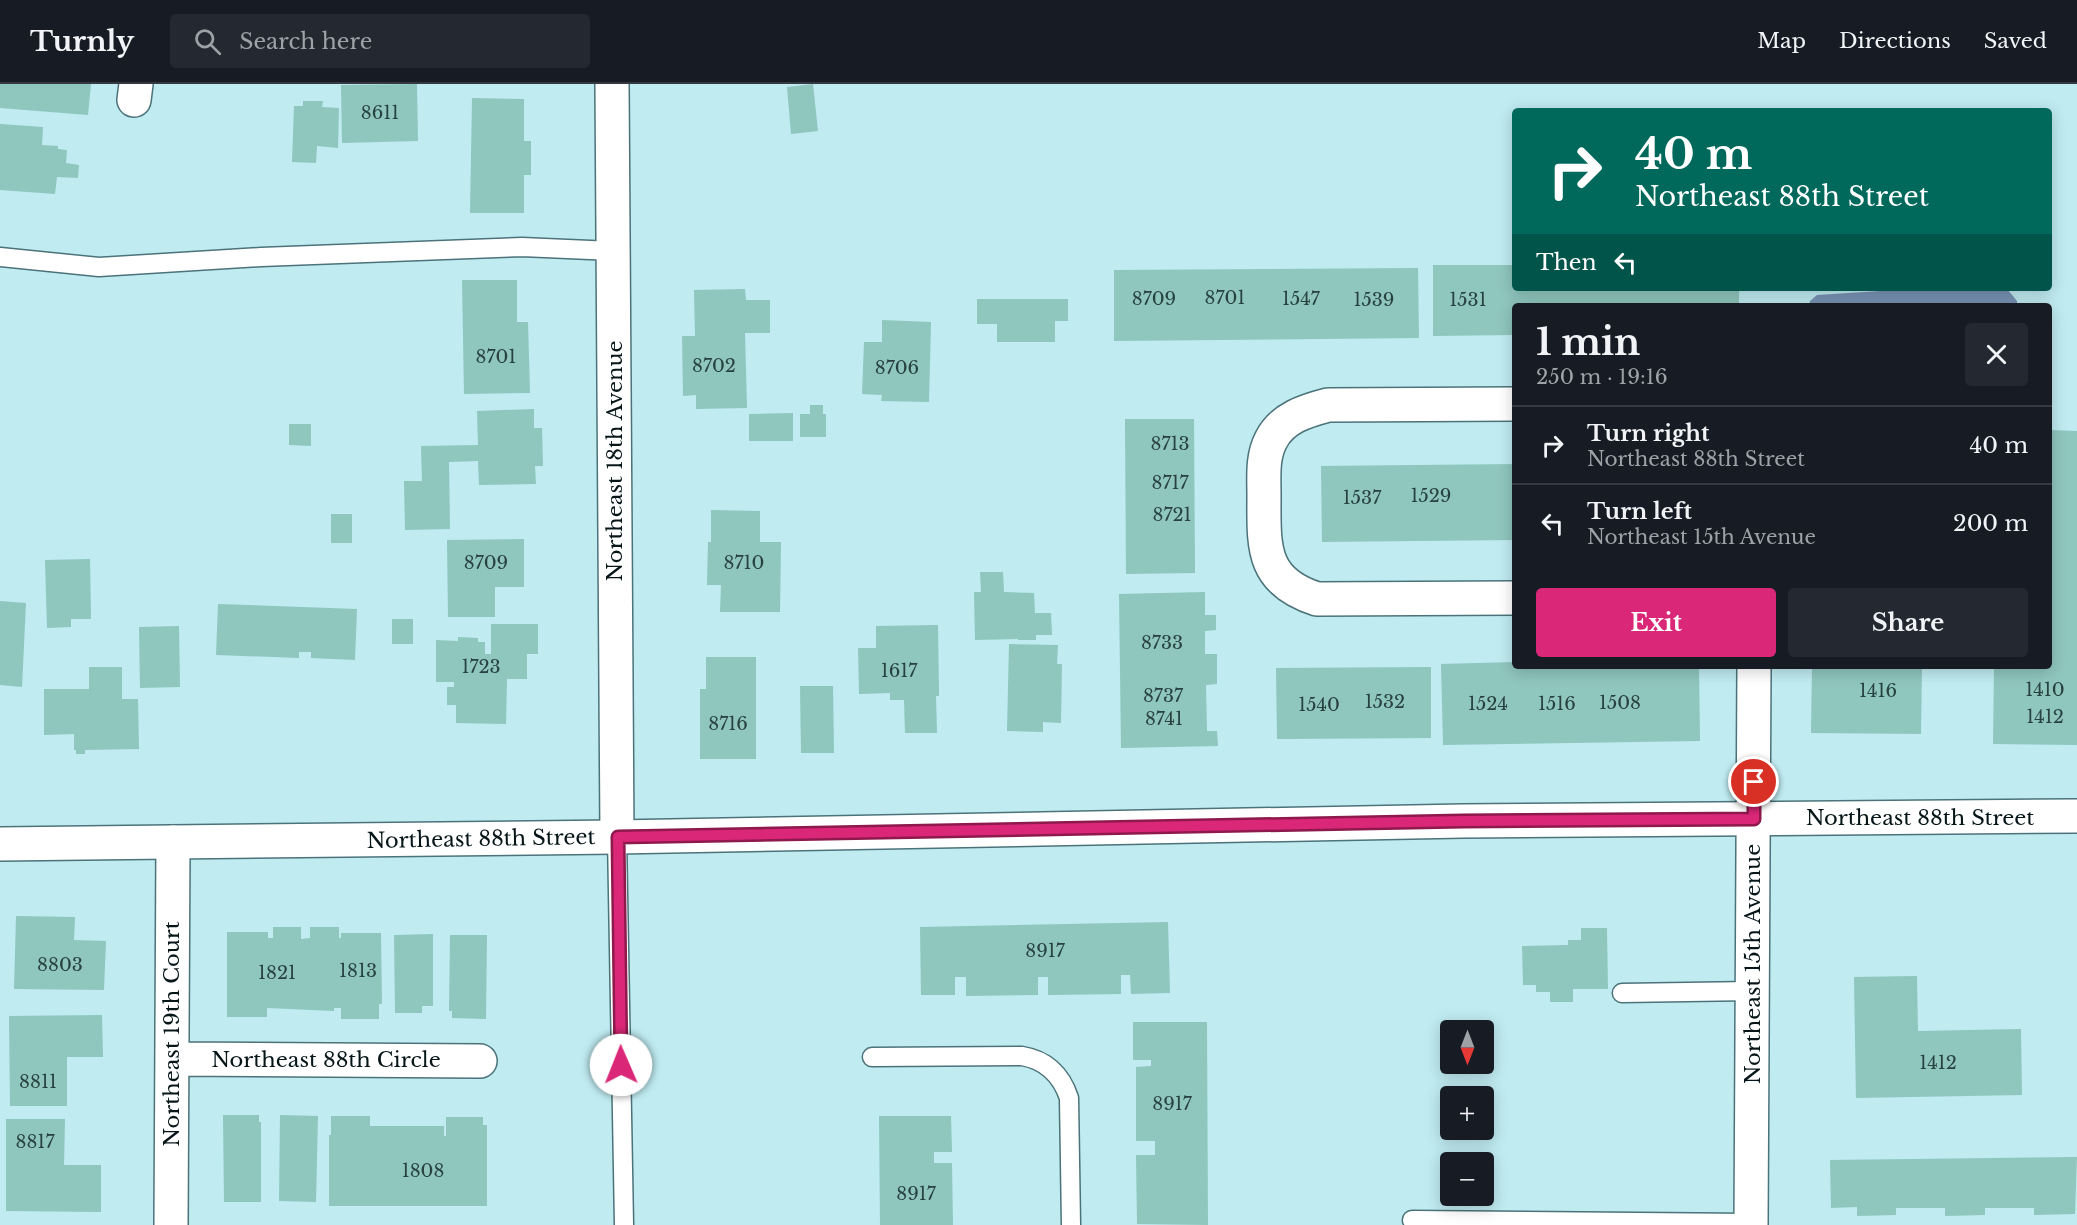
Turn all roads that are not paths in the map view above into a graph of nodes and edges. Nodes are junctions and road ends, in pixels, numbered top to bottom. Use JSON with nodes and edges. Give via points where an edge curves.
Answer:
{"nodes":[{"id":1,"x":612,"y":84,"type":"edge"},
{"id":2,"x":613,"y":251,"type":"junction"},
{"id":3,"x":0,"y":257,"type":"edge"},
{"id":4,"x":1512,"y":404,"type":"edge"},
{"id":5,"x":1512,"y":598,"type":"edge"},
{"id":6,"x":1754,"y":669,"type":"edge"},
{"id":7,"x":2077,"y":816,"type":"edge"},
{"id":8,"x":1754,"y":819,"type":"junction"},
{"id":9,"x":618,"y":837,"type":"junction"},
{"id":10,"x":173,"y":842,"type":"junction"},
{"id":11,"x":0,"y":844,"type":"edge"},
{"id":12,"x":1752,"y":991,"type":"junction"},
{"id":13,"x":1622,"y":993,"type":"dead end"},
{"id":14,"x":872,"y":1057,"type":"dead end"},
{"id":15,"x":172,"y":1059,"type":"junction"},
{"id":16,"x":480,"y":1061,"type":"dead end"},
{"id":17,"x":1412,"y":1220,"type":"dead end"},
{"id":18,"x":1751,"y":1224,"type":"edge"},
{"id":19,"x":171,"y":1225,"type":"edge"},
{"id":20,"x":624,"y":1225,"type":"edge"},
{"id":21,"x":1071,"y":1225,"type":"edge"}],
"edges":[{"from":1,"to":2,"type":"street","name":"Northeast 18th Avenue"},
{"from":2,"to":3,"type":"lane","via":[[522,247],[99,267]]},
{"from":2,"to":9,"type":"street","name":"Northeast 18th Avenue"},
{"from":4,"to":5,"type":"street","via":[[1328,405],[1303,411],[1286,422],[1270,441],[1264,460],[1267,558],[1278,576],[1300,593],[1317,599]]},
{"from":6,"to":8,"type":"street","name":"Northeast 15th Avenue"},
{"from":7,"to":8,"type":"street","name":"Northeast 88th Street"},
{"from":8,"to":9,"type":"street","name":"Northeast 88th Street"},
{"from":8,"to":12,"type":"street","name":"Northeast 15th Avenue"},
{"from":9,"to":10,"type":"street","name":"Northeast 88th Street"},
{"from":9,"to":20,"type":"lane"},
{"from":10,"to":11,"type":"street","name":"Northeast 88th Street"},
{"from":10,"to":15,"type":"street","name":"Northeast 19th Court"},
{"from":12,"to":13,"type":"lane"},
{"from":12,"to":18,"type":"street","name":"Northeast 15th Avenue"},
{"from":14,"to":21,"type":"lane","via":[[1022,1056],[1050,1067],[1069,1098]]},
{"from":15,"to":16,"type":"street","name":"Northeast 88th Circle"},
{"from":15,"to":19,"type":"street","name":"Northeast 19th Court"},
{"from":17,"to":18,"type":"lane"}]}
